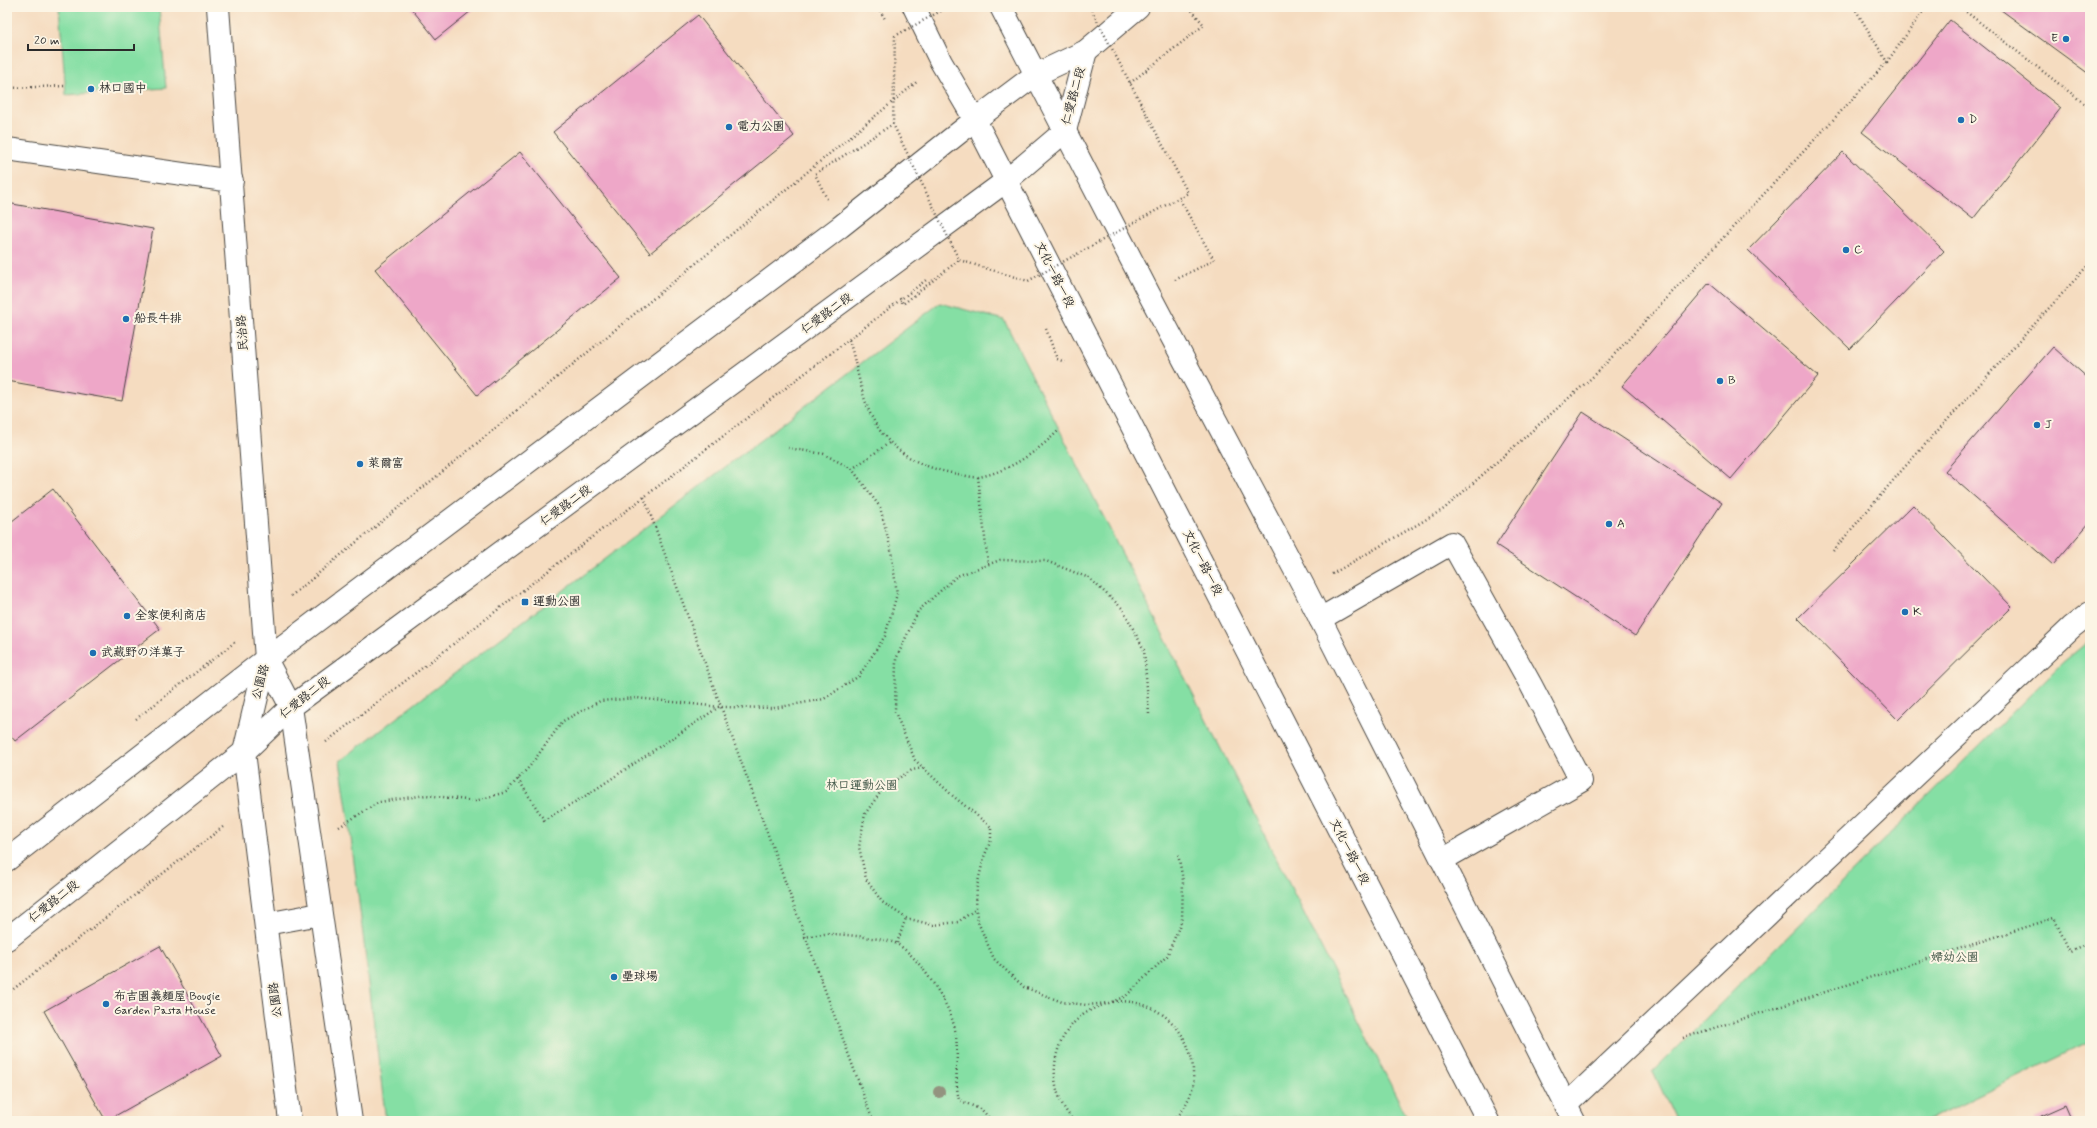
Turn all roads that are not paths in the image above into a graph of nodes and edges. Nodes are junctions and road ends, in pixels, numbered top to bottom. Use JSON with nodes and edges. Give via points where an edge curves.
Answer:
{"nodes":[{"id":1,"x":218,"y":7,"type":"edge"},
{"id":2,"x":914,"y":7,"type":"edge"},
{"id":3,"x":1001,"y":7,"type":"edge"},
{"id":4,"x":1138,"y":7,"type":"edge"},
{"id":5,"x":1086,"y":51,"type":"junction"},
{"id":6,"x":1035,"y":75,"type":"junction"},
{"id":7,"x":975,"y":120,"type":"junction"},
{"id":8,"x":1065,"y":131,"type":"junction"},
{"id":9,"x":7,"y":149,"type":"edge"},
{"id":10,"x":232,"y":181,"type":"junction"},
{"id":11,"x":1006,"y":181,"type":"junction"},
{"id":12,"x":2090,"y":613,"type":"edge"},
{"id":13,"x":1320,"y":619,"type":"junction"},
{"id":14,"x":266,"y":659,"type":"junction"},
{"id":15,"x":291,"y":707,"type":"junction"},
{"id":16,"x":244,"y":752,"type":"junction"},
{"id":17,"x":7,"y":860,"type":"edge"},
{"id":18,"x":1442,"y":860,"type":"junction"},
{"id":19,"x":320,"y":914,"type":"junction"},
{"id":20,"x":266,"y":924,"type":"junction"},
{"id":21,"x":7,"y":939,"type":"edge"},
{"id":22,"x":1570,"y":1113,"type":"edge"},
{"id":23,"x":290,"y":1121,"type":"edge"},
{"id":24,"x":351,"y":1121,"type":"edge"},
{"id":25,"x":1488,"y":1121,"type":"edge"}],
"edges":[{"from":1,"to":10,"type":"main road","name":"民治路"},
{"from":2,"to":7,"type":"main road","name":"文化一路一段","via":[[941,62]]},
{"from":3,"to":6,"type":"main road"},
{"from":4,"to":5,"type":"main road","name":"仁愛路二段"},
{"from":5,"to":6,"type":"main road","name":"仁愛路二段"},
{"from":5,"to":8,"type":"main road","name":"仁愛路二段"},
{"from":6,"to":7,"type":"main road","name":"仁愛路二段"},
{"from":6,"to":8,"type":"main road"},
{"from":7,"to":11,"type":"main road","name":"文化一路一段"},
{"from":7,"to":14,"type":"main road","name":"仁愛路二段","via":[[840,227]]},
{"from":8,"to":11,"type":"main road","name":"仁愛路二段"},
{"from":8,"to":13,"type":"main road"},
{"from":9,"to":10,"type":"main road"},
{"from":10,"to":14,"type":"main road","name":"民治路"},
{"from":11,"to":15,"type":"main road","name":"仁愛路二段"},
{"from":11,"to":25,"type":"main road","name":"文化一路一段"},
{"from":12,"to":22,"type":"main road","via":[[2066,632]]},
{"from":13,"to":18,"type":"main road"},
{"from":13,"to":18,"type":"main road","via":[[1452,543],[1581,781]]},
{"from":14,"to":15,"type":"main road","name":"公園路"},
{"from":14,"to":16,"type":"main road","name":"公園路"},
{"from":14,"to":17,"type":"main road","name":"仁愛路二段"},
{"from":15,"to":16,"type":"main road","name":"仁愛路二段"},
{"from":15,"to":19,"type":"main road","name":"公園路"},
{"from":16,"to":20,"type":"main road","name":"公園路"},
{"from":16,"to":21,"type":"main road","name":"仁愛路二段"},
{"from":18,"to":22,"type":"main road"},
{"from":19,"to":20,"type":"main road"},
{"from":19,"to":24,"type":"main road","name":"公園路"},
{"from":20,"to":23,"type":"main road","name":"公園路"}]}
